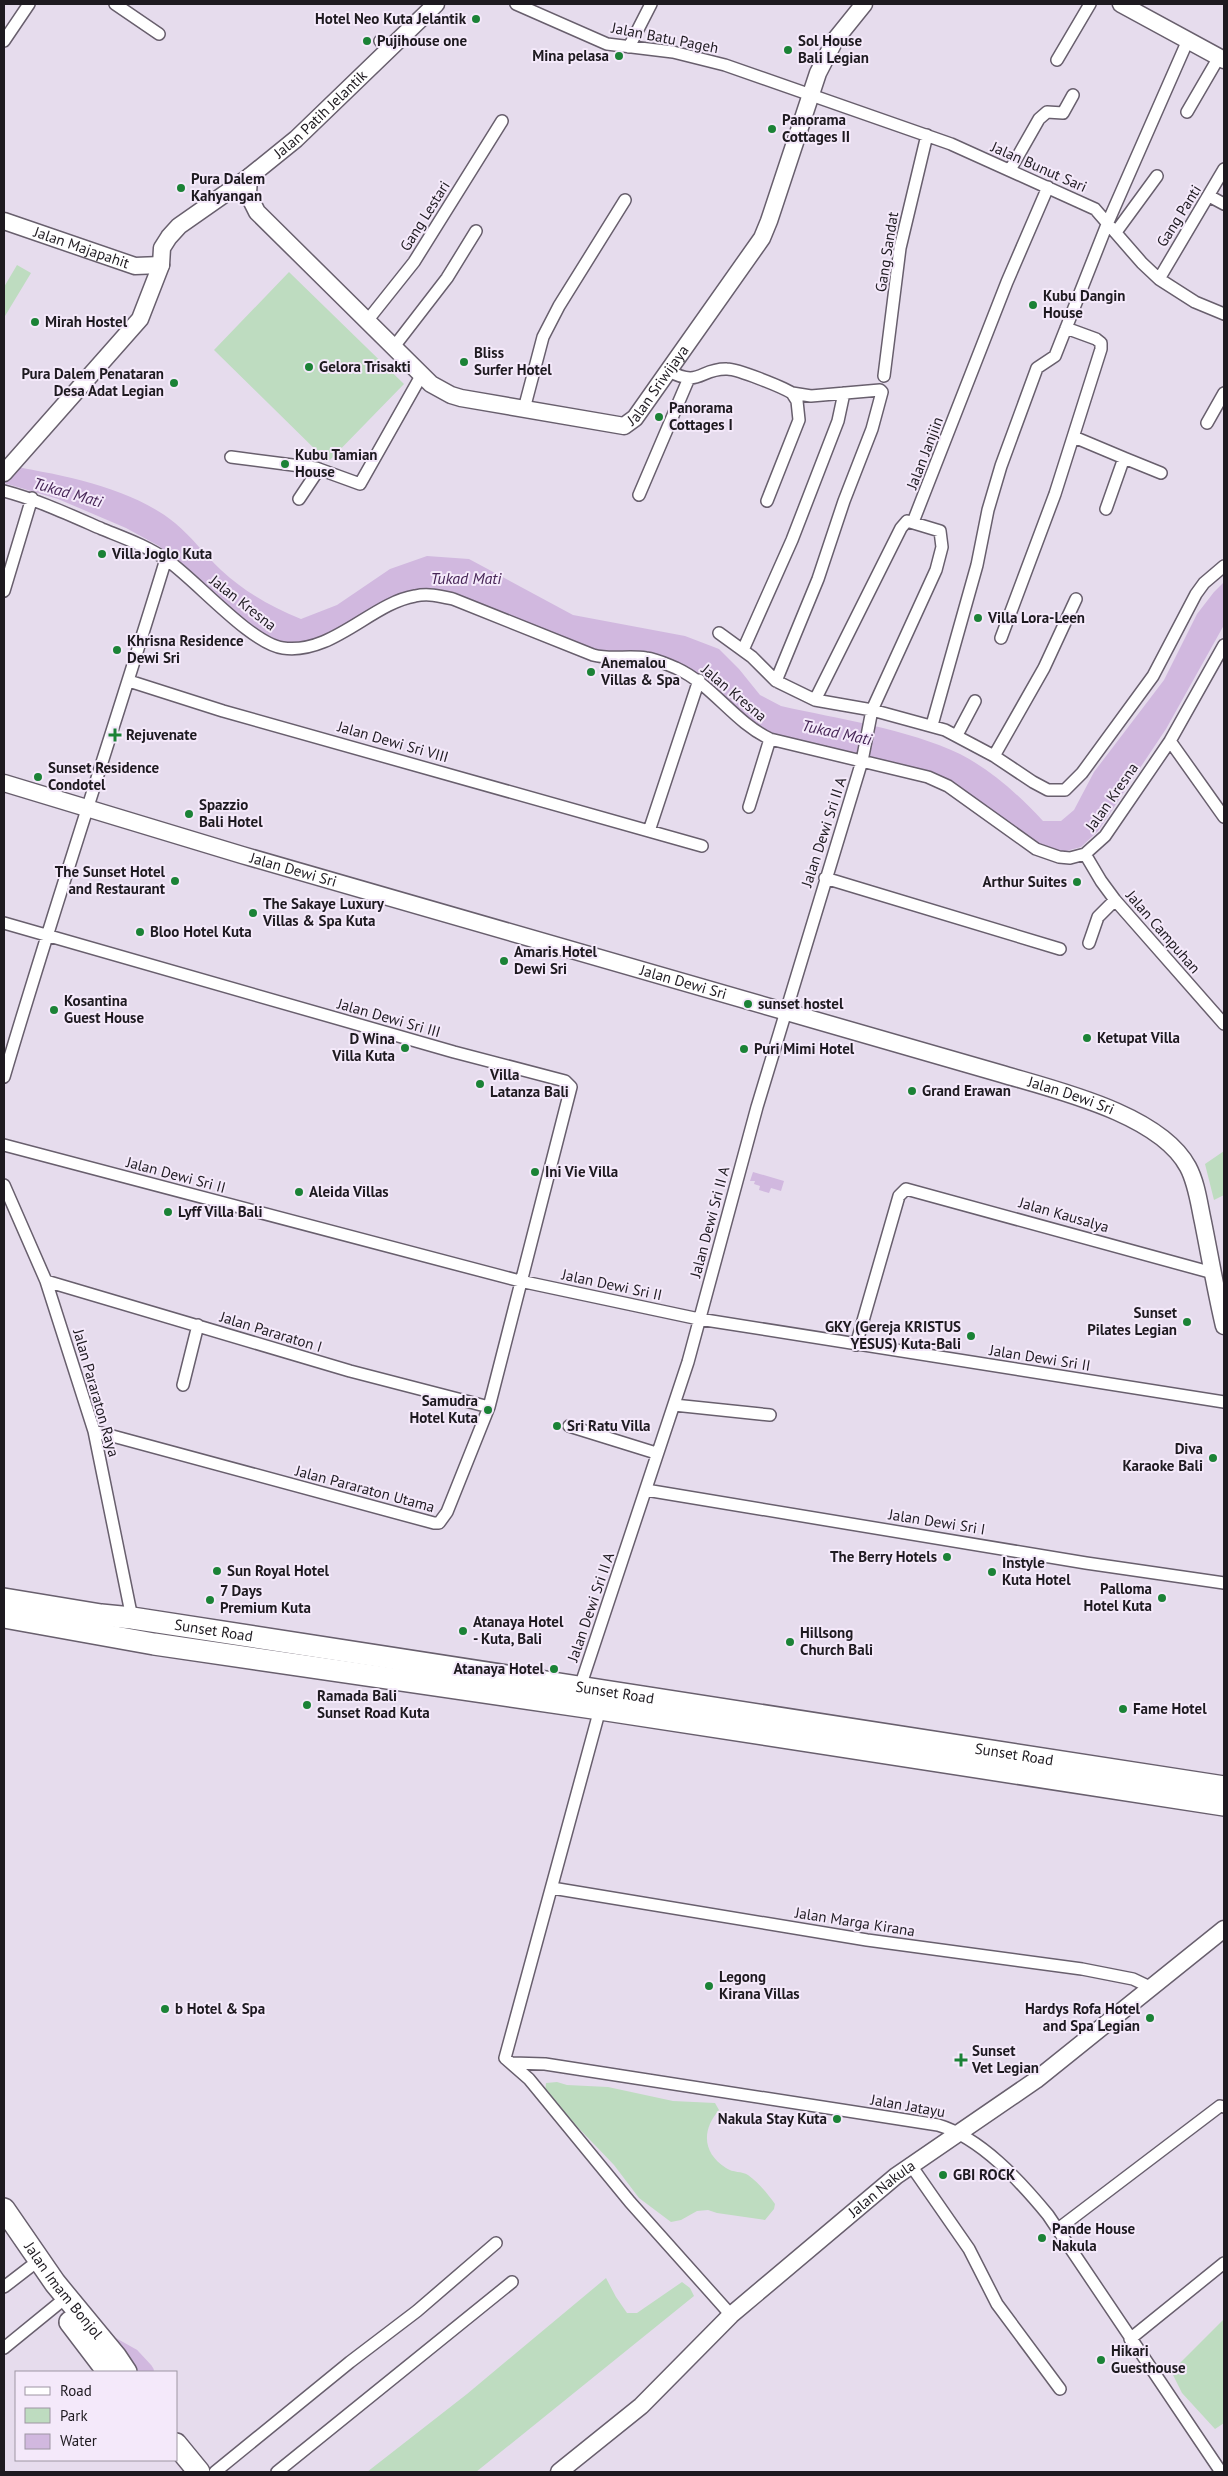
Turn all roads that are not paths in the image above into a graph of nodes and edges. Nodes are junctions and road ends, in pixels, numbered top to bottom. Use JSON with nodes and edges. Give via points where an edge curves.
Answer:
{"nodes":[{"id":1,"x":30,"y":4,"type":"edge"},
{"id":2,"x":115,"y":4,"type":"edge"},
{"id":3,"x":436,"y":4,"type":"edge"},
{"id":4,"x":516,"y":4,"type":"edge"},
{"id":5,"x":651,"y":4,"type":"edge"},
{"id":6,"x":864,"y":4,"type":"edge"},
{"id":7,"x":1090,"y":4,"type":"edge"},
{"id":8,"x":1121,"y":4,"type":"edge"},
{"id":9,"x":159,"y":34,"type":"dead end"},
{"id":10,"x":1188,"y":40,"type":"junction"},
{"id":11,"x":4,"y":41,"type":"edge"},
{"id":12,"x":629,"y":47,"type":"junction"},
{"id":13,"x":1222,"y":58,"type":"edge"},
{"id":14,"x":1057,"y":60,"type":"dead end"},
{"id":15,"x":1073,"y":95,"type":"dead end"},
{"id":16,"x":811,"y":96,"type":"junction"},
{"id":17,"x":1188,"y":112,"type":"dead end"},
{"id":18,"x":502,"y":121,"type":"dead end"},
{"id":19,"x":927,"y":135,"type":"junction"},
{"id":20,"x":1224,"y":169,"type":"edge"},
{"id":21,"x":1010,"y":170,"type":"junction"},
{"id":22,"x":1157,"y":176,"type":"dead end"},
{"id":23,"x":248,"y":177,"type":"junction"},
{"id":24,"x":1048,"y":187,"type":"junction"},
{"id":25,"x":1209,"y":196,"type":"junction"},
{"id":26,"x":220,"y":197,"type":"junction"},
{"id":27,"x":625,"y":200,"type":"dead end"},
{"id":28,"x":1224,"y":204,"type":"edge"},
{"id":29,"x":257,"y":212,"type":"junction"},
{"id":30,"x":4,"y":221,"type":"edge"},
{"id":31,"x":1108,"y":222,"type":"junction"},
{"id":32,"x":476,"y":231,"type":"dead end"},
{"id":33,"x":1116,"y":232,"type":"junction"},
{"id":34,"x":161,"y":265,"type":"junction"},
{"id":35,"x":1159,"y":279,"type":"junction"},
{"id":36,"x":1224,"y":314,"type":"edge"},
{"id":37,"x":367,"y":322,"type":"junction"},
{"id":38,"x":1066,"y":328,"type":"junction"},
{"id":39,"x":393,"y":348,"type":"junction"},
{"id":40,"x":669,"y":371,"type":"junction"},
{"id":41,"x":421,"y":376,"type":"junction"},
{"id":42,"x":884,"y":376,"type":"dead end"},
{"id":43,"x":689,"y":378,"type":"junction"},
{"id":44,"x":792,"y":393,"type":"junction"},
{"id":45,"x":844,"y":393,"type":"junction"},
{"id":46,"x":1224,"y":393,"type":"edge"},
{"id":47,"x":524,"y":410,"type":"junction"},
{"id":48,"x":1207,"y":423,"type":"dead end"},
{"id":49,"x":1074,"y":437,"type":"junction"},
{"id":50,"x":231,"y":457,"type":"dead end"},
{"id":51,"x":1124,"y":458,"type":"junction"},
{"id":52,"x":319,"y":469,"type":"junction"},
{"id":53,"x":4,"y":473,"type":"edge"},
{"id":54,"x":1161,"y":473,"type":"dead end"},
{"id":55,"x":4,"y":491,"type":"edge"},
{"id":56,"x":640,"y":495,"type":"dead end"},
{"id":57,"x":32,"y":498,"type":"junction"},
{"id":58,"x":299,"y":499,"type":"dead end"},
{"id":59,"x":767,"y":501,"type":"dead end"},
{"id":60,"x":1106,"y":509,"type":"dead end"},
{"id":61,"x":913,"y":522,"type":"junction"},
{"id":62,"x":166,"y":559,"type":"junction"},
{"id":63,"x":1224,"y":566,"type":"edge"},
{"id":64,"x":4,"y":591,"type":"edge"},
{"id":65,"x":1076,"y":599,"type":"dead end"},
{"id":66,"x":719,"y":633,"type":"dead end"},
{"id":67,"x":1001,"y":638,"type":"dead end"},
{"id":68,"x":1224,"y":645,"type":"edge"},
{"id":69,"x":743,"y":650,"type":"junction"},
{"id":70,"x":699,"y":680,"type":"junction"},
{"id":71,"x":129,"y":681,"type":"junction"},
{"id":72,"x":776,"y":681,"type":"junction"},
{"id":73,"x":814,"y":700,"type":"junction"},
{"id":74,"x":975,"y":702,"type":"dead end"},
{"id":75,"x":872,"y":712,"type":"junction"},
{"id":76,"x":932,"y":725,"type":"junction"},
{"id":77,"x":958,"y":736,"type":"junction"},
{"id":78,"x":770,"y":739,"type":"junction"},
{"id":79,"x":1170,"y":741,"type":"junction"},
{"id":80,"x":994,"y":756,"type":"junction"},
{"id":81,"x":862,"y":759,"type":"junction"},
{"id":82,"x":4,"y":783,"type":"edge"},
{"id":83,"x":749,"y":807,"type":"dead end"},
{"id":84,"x":88,"y":808,"type":"junction"},
{"id":85,"x":1224,"y":817,"type":"edge"},
{"id":86,"x":649,"y":831,"type":"junction"},
{"id":87,"x":702,"y":846,"type":"dead end"},
{"id":88,"x":1085,"y":854,"type":"junction"},
{"id":89,"x":824,"y":878,"type":"junction"},
{"id":90,"x":1115,"y":900,"type":"junction"},
{"id":91,"x":4,"y":923,"type":"edge"},
{"id":92,"x":46,"y":935,"type":"junction"},
{"id":93,"x":1089,"y":943,"type":"dead end"},
{"id":94,"x":1060,"y":949,"type":"dead end"},
{"id":95,"x":785,"y":1011,"type":"junction"},
{"id":96,"x":1224,"y":1024,"type":"edge"},
{"id":97,"x":4,"y":1077,"type":"edge"},
{"id":98,"x":4,"y":1145,"type":"edge"},
{"id":99,"x":4,"y":1185,"type":"edge"},
{"id":100,"x":1213,"y":1273,"type":"junction"},
{"id":101,"x":46,"y":1281,"type":"junction"},
{"id":102,"x":520,"y":1281,"type":"junction"},
{"id":103,"x":699,"y":1319,"type":"junction"},
{"id":104,"x":198,"y":1325,"type":"junction"},
{"id":105,"x":1224,"y":1326,"type":"edge"},
{"id":106,"x":856,"y":1345,"type":"junction"},
{"id":107,"x":183,"y":1385,"type":"dead end"},
{"id":108,"x":1224,"y":1402,"type":"edge"},
{"id":109,"x":674,"y":1405,"type":"junction"},
{"id":110,"x":488,"y":1407,"type":"junction"},
{"id":111,"x":770,"y":1416,"type":"dead end"},
{"id":112,"x":569,"y":1426,"type":"dead end"},
{"id":113,"x":94,"y":1431,"type":"junction"},
{"id":114,"x":656,"y":1453,"type":"junction"},
{"id":115,"x":646,"y":1490,"type":"junction"},
{"id":116,"x":1224,"y":1583,"type":"edge"},
{"id":117,"x":4,"y":1598,"type":"edge"},
{"id":118,"x":4,"y":1617,"type":"edge"},
{"id":119,"x":132,"y":1618,"type":"junction"},
{"id":120,"x":580,"y":1687,"type":"junction"},
{"id":121,"x":600,"y":1709,"type":"junction"},
{"id":122,"x":1224,"y":1787,"type":"edge"},
{"id":123,"x":1224,"y":1805,"type":"edge"},
{"id":124,"x":552,"y":1888,"type":"junction"},
{"id":125,"x":1224,"y":1929,"type":"edge"},
{"id":126,"x":1152,"y":1988,"type":"junction"},
{"id":127,"x":512,"y":2063,"type":"junction"},
{"id":128,"x":1224,"y":2107,"type":"edge"},
{"id":129,"x":958,"y":2132,"type":"junction"},
{"id":130,"x":910,"y":2164,"type":"junction"},
{"id":131,"x":4,"y":2209,"type":"edge"},
{"id":132,"x":1058,"y":2228,"type":"junction"},
{"id":133,"x":4,"y":2230,"type":"edge"},
{"id":134,"x":496,"y":2243,"type":"dead end"},
{"id":135,"x":1224,"y":2263,"type":"edge"},
{"id":136,"x":30,"y":2267,"type":"junction"},
{"id":137,"x":512,"y":2282,"type":"dead end"},
{"id":138,"x":4,"y":2287,"type":"edge"},
{"id":139,"x":58,"y":2304,"type":"junction"},
{"id":140,"x":731,"y":2314,"type":"junction"},
{"id":141,"x":77,"y":2320,"type":"junction"},
{"id":142,"x":1130,"y":2339,"type":"junction"},
{"id":143,"x":4,"y":2348,"type":"edge"},
{"id":144,"x":107,"y":2371,"type":"edge"},
{"id":145,"x":125,"y":2371,"type":"edge"},
{"id":146,"x":1060,"y":2389,"type":"dead end"},
{"id":147,"x":178,"y":2446,"type":"edge"},
{"id":148,"x":175,"y":2461,"type":"edge"},
{"id":149,"x":218,"y":2469,"type":"edge"},
{"id":150,"x":184,"y":2472,"type":"edge"},
{"id":151,"x":199,"y":2472,"type":"edge"},
{"id":152,"x":277,"y":2472,"type":"edge"},
{"id":153,"x":559,"y":2472,"type":"edge"},
{"id":154,"x":1221,"y":2472,"type":"edge"}],
"edges":[{"from":1,"to":11,"type":"street"},
{"from":2,"to":9,"type":"street"},
{"from":3,"to":23,"type":"street","name":"Jalan Patih Jelantik","via":[[385,45],[296,139]]},
{"from":4,"to":12,"type":"street","name":"Jalan Batu Pageh","via":[[607,44]]},
{"from":5,"to":12,"type":"street"},
{"from":6,"to":16,"type":"street","name":"Jalan Sriwijaya","via":[[826,55]]},
{"from":7,"to":14,"type":"street"},
{"from":8,"to":10,"type":"street"},
{"from":10,"to":13,"type":"street"},
{"from":10,"to":31,"type":"street"},
{"from":12,"to":16,"type":"street","name":"Jalan Batu Pageh","via":[[694,57]]},
{"from":13,"to":17,"type":"street"},
{"from":15,"to":21,"type":"street","via":[[1063,113],[1047,112],[1039,119]]},
{"from":16,"to":19,"type":"street","name":"Jalan Bunut Sari"},
{"from":16,"to":40,"type":"street","name":"Jalan Sriwijaya","via":[[762,238]]},
{"from":18,"to":37,"type":"street","name":"Gang Lestari","via":[[414,262]]},
{"from":19,"to":21,"type":"street","name":"Jalan Bunut Sari"},
{"from":19,"to":42,"type":"street","name":"Gang Sandat","via":[[900,248]]},
{"from":20,"to":25,"type":"street","name":"Gang Panti"},
{"from":21,"to":24,"type":"street","name":"Jalan Bunut Sari"},
{"from":22,"to":33,"type":"street"},
{"from":23,"to":26,"type":"street","name":"Jalan Patih Jelantik"},
{"from":23,"to":29,"type":"street","name":"Jalan Sriwijaya","via":[[248,194]]},
{"from":24,"to":31,"type":"street","name":"Jalan Bunut Sari","via":[[1087,204]]},
{"from":24,"to":61,"type":"street","name":"Jalan Janjiin","via":[[1007,282]]},
{"from":25,"to":28,"type":"street"},
{"from":25,"to":35,"type":"street","name":"Gang Panti"},
{"from":26,"to":29,"type":"street","name":"Jalan Sriwijaya","via":[[240,202]]},
{"from":26,"to":34,"type":"street","name":"Jalan Patih Jelantik","via":[[169,237],[162,248]]},
{"from":27,"to":47,"type":"street","via":[[558,306],[543,337]]},
{"from":29,"to":37,"type":"street","name":"Jalan Sriwijaya"},
{"from":30,"to":34,"type":"street","name":"Jalan Majapahit","via":[[135,266]]},
{"from":31,"to":33,"type":"street","name":"Jalan Bunut Sari"},
{"from":31,"to":38,"type":"street"},
{"from":32,"to":39,"type":"street","via":[[442,285]]},
{"from":33,"to":35,"type":"street","name":"Jalan Bunut Sari"},
{"from":34,"to":53,"type":"street","name":"Jalan Patih Jelantik","via":[[146,306],[131,331]]},
{"from":35,"to":36,"type":"street","name":"Jalan Bunut Sari","via":[[1195,302]]},
{"from":37,"to":39,"type":"street","name":"Jalan Sriwijaya"},
{"from":38,"to":49,"type":"street","via":[[1101,344]]},
{"from":38,"to":76,"type":"street","via":[[1055,356],[1037,368],[1000,466],[977,565]]},
{"from":39,"to":41,"type":"street","name":"Jalan Sriwijaya"},
{"from":40,"to":43,"type":"street"},
{"from":40,"to":47,"type":"street","name":"Jalan Sriwijaya","via":[[635,418],[624,426]]},
{"from":41,"to":47,"type":"street","name":"Jalan Sriwijaya","via":[[451,395]]},
{"from":41,"to":52,"type":"street","via":[[362,483]]},
{"from":43,"to":44,"type":"street","via":[[729,368]]},
{"from":43,"to":56,"type":"street"},
{"from":44,"to":45,"type":"street","via":[[811,396]]},
{"from":44,"to":59,"type":"street","via":[[797,401],[799,420]]},
{"from":45,"to":69,"type":"street","via":[[838,421],[792,540]]},
{"from":45,"to":72,"type":"street","via":[[882,392],[818,580]]},
{"from":46,"to":48,"type":"street"},
{"from":49,"to":51,"type":"street"},
{"from":49,"to":67,"type":"street"},
{"from":50,"to":52,"type":"street"},
{"from":51,"to":54,"type":"street"},
{"from":51,"to":60,"type":"street"},
{"from":52,"to":58,"type":"street"},
{"from":55,"to":57,"type":"street","name":"Jalan Kresna"},
{"from":57,"to":62,"type":"street","name":"Jalan Kresna","via":[[135,542]]},
{"from":57,"to":64,"type":"street"},
{"from":61,"to":73,"type":"street","via":[[907,521],[901,528]]},
{"from":61,"to":75,"type":"street","via":[[940,531],[942,547],[931,581]]},
{"from":62,"to":70,"type":"street","name":"Jalan Kresna","via":[[247,629],[282,648],[306,646],[324,640],[395,603],[415,596],[434,595],[480,608],[593,655],[647,658],[675,667]]},
{"from":62,"to":71,"type":"street"},
{"from":63,"to":80,"type":"street","via":[[1196,594],[1153,676],[1072,785],[1058,791],[1048,790]]},
{"from":65,"to":80,"type":"street","via":[[1044,668]]},
{"from":66,"to":69,"type":"street"},
{"from":68,"to":79,"type":"street","name":"Jalan Kresna"},
{"from":69,"to":72,"type":"street"},
{"from":70,"to":78,"type":"street","name":"Jalan Kresna","via":[[751,730]]},
{"from":70,"to":86,"type":"street"},
{"from":71,"to":84,"type":"street"},
{"from":71,"to":86,"type":"street","name":"Jalan Dewi Sri VIII","via":[[223,711]]},
{"from":72,"to":73,"type":"street"},
{"from":73,"to":75,"type":"street"},
{"from":74,"to":77,"type":"street"},
{"from":75,"to":76,"type":"street"},
{"from":75,"to":81,"type":"street","name":"Jalan Dewi Sri II A"},
{"from":76,"to":77,"type":"street"},
{"from":77,"to":80,"type":"street"},
{"from":78,"to":81,"type":"street","name":"Jalan Kresna"},
{"from":78,"to":83,"type":"street"},
{"from":79,"to":85,"type":"street"},
{"from":79,"to":88,"type":"street","name":"Jalan Kresna","via":[[1104,836]]},
{"from":81,"to":88,"type":"street","name":"Jalan Kresna","via":[[921,774],[948,786],[1036,849],[1070,858]]},
{"from":81,"to":89,"type":"street","name":"Jalan Dewi Sri II A"},
{"from":82,"to":84,"type":"street","name":"Jalan Dewi Sri"},
{"from":84,"to":92,"type":"street"},
{"from":84,"to":95,"type":"street","name":"Jalan Dewi Sri"},
{"from":86,"to":87,"type":"street","name":"Jalan Dewi Sri VIII"},
{"from":88,"to":90,"type":"street","name":"Jalan Campuhan"},
{"from":89,"to":94,"type":"street"},
{"from":89,"to":95,"type":"street","name":"Jalan Dewi Sri II A"},
{"from":90,"to":93,"type":"street","via":[[1098,917]]},
{"from":90,"to":96,"type":"street","name":"Jalan Campuhan"},
{"from":91,"to":92,"type":"street","name":"Jalan Dewi Sri III"},
{"from":92,"to":97,"type":"street"},
{"from":92,"to":102,"type":"street","name":"Jalan Dewi Sri III","via":[[569,1083],[570,1094]]},
{"from":95,"to":100,"type":"street","name":"Jalan Dewi Sri","via":[[1046,1087],[1114,1110],[1146,1128],[1172,1148],[1189,1169]]},
{"from":95,"to":103,"type":"street","name":"Jalan Dewi Sri II A"},
{"from":98,"to":102,"type":"street","name":"Jalan Dewi Sri II"},
{"from":99,"to":101,"type":"street","name":"Jalan Pararaton Raya"},
{"from":100,"to":105,"type":"street","name":"Jalan Dewi Sri"},
{"from":100,"to":106,"type":"street","name":"Jalan Kausalya","via":[[906,1189],[899,1196]]},
{"from":101,"to":104,"type":"street","name":"Jalan Pararaton I"},
{"from":101,"to":113,"type":"street","name":"Jalan Pararaton Raya"},
{"from":102,"to":103,"type":"street","name":"Jalan Dewi Sri II"},
{"from":102,"to":110,"type":"street","name":"Jalan Pararaton Utama"},
{"from":103,"to":106,"type":"street","name":"Jalan Dewi Sri II"},
{"from":103,"to":109,"type":"street","name":"Jalan Dewi Sri II A"},
{"from":104,"to":107,"type":"street"},
{"from":104,"to":110,"type":"street","name":"Jalan Pararaton I","via":[[350,1371]]},
{"from":106,"to":108,"type":"street","name":"Jalan Dewi Sri II"},
{"from":109,"to":111,"type":"street"},
{"from":109,"to":114,"type":"street","name":"Jalan Dewi Sri II A"},
{"from":110,"to":113,"type":"street","name":"Jalan Pararaton Utama","via":[[444,1517],[434,1524]]},
{"from":112,"to":114,"type":"street"},
{"from":113,"to":119,"type":"street","name":"Jalan Pararaton Raya"},
{"from":114,"to":115,"type":"street","name":"Jalan Dewi Sri II A"},
{"from":115,"to":116,"type":"street","name":"Jalan Dewi Sri I"},
{"from":115,"to":120,"type":"street","name":"Jalan Dewi Sri II A"},
{"from":117,"to":119,"type":"highway","name":"Sunset Road","via":[[101,1616]]},
{"from":118,"to":121,"type":"highway","name":"Sunset Road","via":[[154,1644]]},
{"from":119,"to":120,"type":"highway","name":"Sunset Road"},
{"from":120,"to":122,"type":"highway","name":"Sunset Road"},
{"from":121,"to":123,"type":"highway","name":"Sunset Road"},
{"from":121,"to":124,"type":"street"},
{"from":124,"to":126,"type":"street","name":"Jalan Marga Kirana","via":[[867,1940],[1082,1969],[1133,1979]]},
{"from":124,"to":127,"type":"street","via":[[505,2058]]},
{"from":125,"to":126,"type":"street","name":"Jalan Nakula"},
{"from":126,"to":129,"type":"street","name":"Jalan Nakula","via":[[1036,2080]]},
{"from":127,"to":129,"type":"street","name":"Jalan Jatayu","via":[[564,2067],[938,2125]]},
{"from":127,"to":140,"type":"street"},
{"from":128,"to":132,"type":"street","via":[[1220,2106]]},
{"from":129,"to":130,"type":"street","name":"Jalan Nakula"},
{"from":129,"to":132,"type":"street","name":"Jalan Jatayu","via":[[980,2146],[1027,2191]]},
{"from":130,"to":140,"type":"street","name":"Jalan Nakula"},
{"from":130,"to":146,"type":"street","via":[[969,2249],[997,2304]]},
{"from":131,"to":141,"type":"highway","name":"Jalan Imam Bonjol"},
{"from":132,"to":142,"type":"street","name":"Jalan Jatayu"},
{"from":133,"to":136,"type":"highway","name":"Jalan Imam Bonjol"},
{"from":134,"to":149,"type":"street","via":[[417,2311]]},
{"from":135,"to":142,"type":"street"},
{"from":136,"to":138,"type":"street"},
{"from":136,"to":139,"type":"highway","name":"Jalan Imam Bonjol"},
{"from":137,"to":152,"type":"street"},
{"from":139,"to":141,"type":"highway","name":"Jalan Imam Bonjol"},
{"from":139,"to":143,"type":"street"},
{"from":140,"to":153,"type":"street","name":"Jalan Nakula","via":[[641,2406]]},
{"from":141,"to":144,"type":"highway","name":"Jalan Imam Bonjol"},
{"from":141,"to":145,"type":"highway","name":"Jalan Imam Bonjol"},
{"from":142,"to":154,"type":"street","name":"Jalan Jatayu"},
{"from":147,"to":151,"type":"highway"},
{"from":148,"to":150,"type":"highway"}]}
